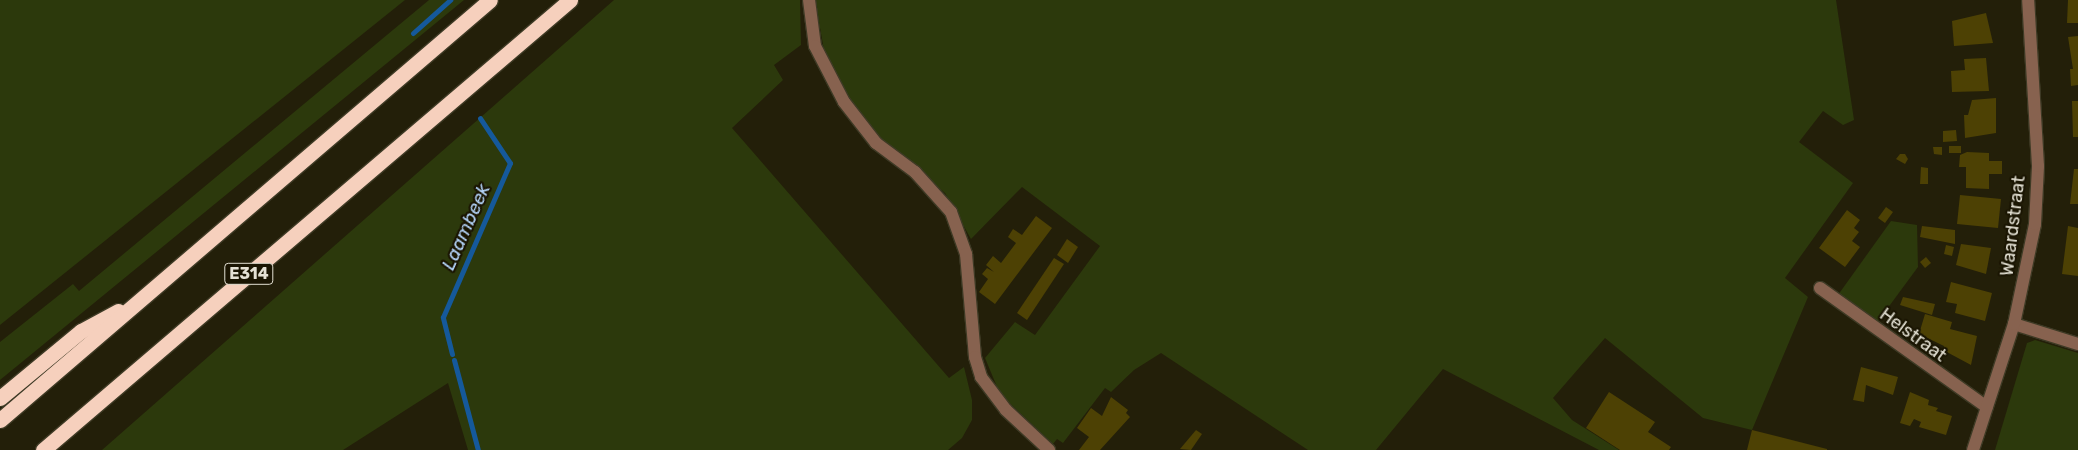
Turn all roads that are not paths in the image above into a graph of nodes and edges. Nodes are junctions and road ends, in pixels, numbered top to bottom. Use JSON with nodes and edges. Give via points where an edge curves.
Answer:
{"nodes":[{"id":1,"x":490,"y":0,"type":"edge"},
{"id":2,"x":570,"y":0,"type":"edge"},
{"id":3,"x":808,"y":0,"type":"edge"},
{"id":4,"x":2028,"y":0,"type":"edge"},
{"id":5,"x":1820,"y":288,"type":"dead end"},
{"id":6,"x":144,"y":297,"type":"junction"},
{"id":7,"x":2014,"y":324,"type":"junction"},
{"id":8,"x":2078,"y":344,"type":"edge"},
{"id":9,"x":0,"y":398,"type":"edge"},
{"id":10,"x":1987,"y":407,"type":"junction"},
{"id":11,"x":0,"y":420,"type":"edge"},
{"id":12,"x":43,"y":450,"type":"edge"},
{"id":13,"x":1049,"y":450,"type":"edge"},
{"id":14,"x":1973,"y":450,"type":"edge"}],
"edges":[{"from":1,"to":6,"type":"highway","number":"E314"},
{"from":2,"to":12,"type":"highway","number":"E314"},
{"from":3,"to":13,"type":"street","via":[[815,46],[844,102],[876,143],[915,172],[951,212],[966,254],[976,357],[981,377],[1006,410]]},
{"from":4,"to":7,"type":"street","name":"Waardstraat","via":[[2038,166],[2035,224]]},
{"from":5,"to":10,"type":"street","name":"Helstraat"},
{"from":6,"to":9,"type":"highway","number":"E314","via":[[81,331]]},
{"from":6,"to":11,"type":"highway","number":"E314"},
{"from":7,"to":8,"type":"street"},
{"from":7,"to":10,"type":"street","name":"Waardstraat"},
{"from":10,"to":14,"type":"street","name":"Waardstraat"}]}
